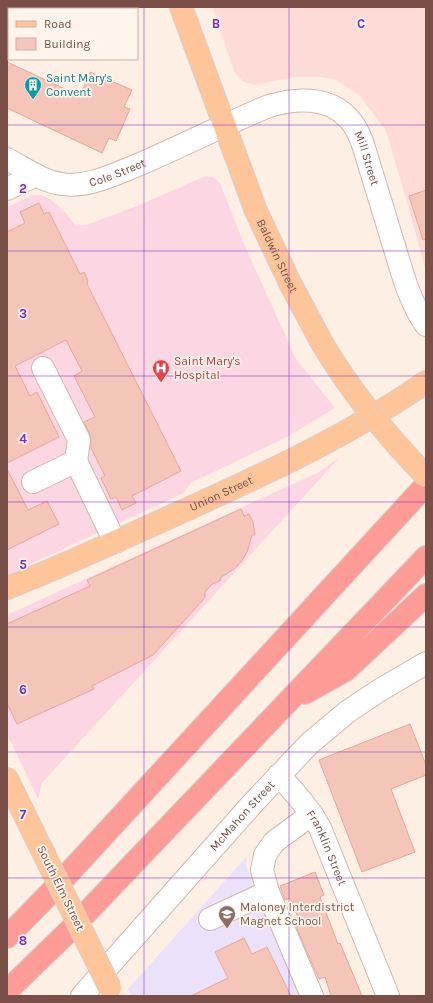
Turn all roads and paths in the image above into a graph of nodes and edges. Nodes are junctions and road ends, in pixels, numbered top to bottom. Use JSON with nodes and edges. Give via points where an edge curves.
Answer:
{"nodes":[{"id":1,"x":181,"y":7,"type":"edge"},
{"id":2,"x":224,"y":126,"type":"junction"},
{"id":3,"x":7,"y":159,"type":"edge"},
{"id":4,"x":36,"y":174,"type":"junction"},
{"id":5,"x":7,"y":189,"type":"edge"},
{"id":6,"x":426,"y":325,"type":"edge"},
{"id":7,"x":42,"y":368,"type":"dead end"},
{"id":8,"x":426,"y":382,"type":"edge"},
{"id":9,"x":76,"y":461,"type":"junction"},
{"id":10,"x":426,"y":476,"type":"edge"},
{"id":11,"x":33,"y":482,"type":"dead end"},
{"id":12,"x":426,"y":485,"type":"edge"},
{"id":13,"x":115,"y":542,"type":"junction"},
{"id":14,"x":426,"y":557,"type":"edge"},
{"id":15,"x":7,"y":588,"type":"edge"},
{"id":16,"x":426,"y":595,"type":"edge"},
{"id":17,"x":426,"y":663,"type":"edge"},
{"id":18,"x":286,"y":703,"type":"junction"},
{"id":19,"x":279,"y":775,"type":"junction"},
{"id":20,"x":7,"y":779,"type":"edge"},
{"id":21,"x":312,"y":814,"type":"junction"},
{"id":22,"x":268,"y":892,"type":"junction"},
{"id":23,"x":210,"y":919,"type":"dead end"},
{"id":24,"x":7,"y":937,"type":"edge"},
{"id":25,"x":7,"y":991,"type":"edge"},
{"id":26,"x":112,"y":992,"type":"edge"},
{"id":27,"x":82,"y":996,"type":"edge"},
{"id":28,"x":312,"y":996,"type":"edge"},
{"id":29,"x":388,"y":996,"type":"edge"}],
"edges":[{"from":1,"to":2,"type":"main road","name":"Baldwin Street"},
{"from":2,"to":4,"type":"street","name":"Cole Street","via":[[115,174],[87,183],[60,184]]},
{"from":2,"to":6,"type":"street","name":"Mill Street","via":[[269,106],[293,100],[325,103],[349,118],[363,147],[410,296]]},
{"from":2,"to":10,"type":"main road","name":"Baldwin Street","bridge":true,"via":[[270,243],[322,343],[372,417]]},
{"from":3,"to":4,"type":"street","name":"Cole Street"},
{"from":4,"to":5,"type":"street"},
{"from":7,"to":9,"type":"street","via":[[78,440]]},
{"from":8,"to":13,"type":"main road","name":"Union Street","via":[[372,417],[302,456]]},
{"from":9,"to":11,"type":"street"},
{"from":9,"to":13,"type":"street"},
{"from":12,"to":24,"type":"highway"},
{"from":13,"to":15,"type":"main road","name":"Union Street"},
{"from":14,"to":18,"type":"highway"},
{"from":16,"to":18,"type":"highway","via":[[346,670]]},
{"from":17,"to":19,"type":"street","name":"McMahon Street","via":[[347,712],[309,744]]},
{"from":18,"to":25,"type":"highway","via":[[70,930]]},
{"from":19,"to":21,"type":"street","name":"Franklin Street"},
{"from":19,"to":27,"type":"street","name":"McMahon Street"},
{"from":20,"to":26,"type":"main road","name":"South Elm Street","bridge":true},
{"from":21,"to":22,"type":"street","via":[[280,836],[268,848],[262,870]]},
{"from":21,"to":29,"type":"street","name":"Franklin Street"},
{"from":22,"to":23,"type":"street"},
{"from":22,"to":28,"type":"street"}]}
